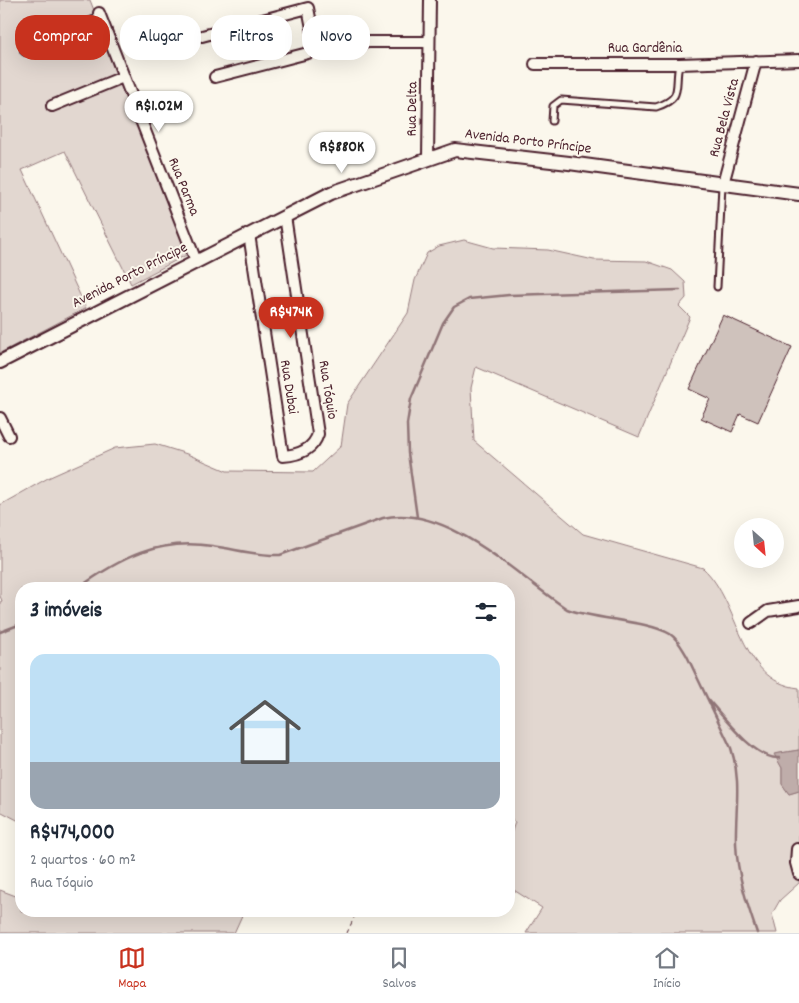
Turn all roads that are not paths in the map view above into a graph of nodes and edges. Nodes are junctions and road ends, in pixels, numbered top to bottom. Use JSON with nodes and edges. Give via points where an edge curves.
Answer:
{"nodes":[{"id":1,"x":430,"y":0,"type":"edge"},
{"id":2,"x":309,"y":15,"type":"edge"},
{"id":3,"x":202,"y":36,"type":"dead end"},
{"id":4,"x":370,"y":42,"type":"edge"},
{"id":5,"x":429,"y":42,"type":"junction"},
{"id":6,"x":110,"y":43,"type":"edge"},
{"id":7,"x":302,"y":55,"type":"edge"},
{"id":8,"x":799,"y":60,"type":"edge"},
{"id":9,"x":756,"y":61,"type":"junction"},
{"id":10,"x":535,"y":64,"type":"dead end"},
{"id":11,"x":679,"y":64,"type":"junction"},
{"id":12,"x":123,"y":77,"type":"junction"},
{"id":13,"x":215,"y":78,"type":"dead end"},
{"id":14,"x":52,"y":106,"type":"dead end"},
{"id":15,"x":552,"y":122,"type":"dead end"},
{"id":16,"x":428,"y":158,"type":"junction"},
{"id":17,"x":723,"y":184,"type":"junction"},
{"id":18,"x":799,"y":194,"type":"edge"},
{"id":19,"x":285,"y":216,"type":"junction"},
{"id":20,"x":249,"y":234,"type":"junction"},
{"id":21,"x":196,"y":261,"type":"junction"},
{"id":22,"x":717,"y":287,"type":"dead end"},
{"id":23,"x":0,"y":362,"type":"edge"},
{"id":24,"x":0,"y":418,"type":"edge"},
{"id":25,"x":9,"y":436,"type":"dead end"},
{"id":26,"x":283,"y":456,"type":"joint"},
{"id":27,"x":799,"y":606,"type":"edge"},
{"id":28,"x":751,"y":623,"type":"dead end"},
{"id":29,"x":797,"y":849,"type":"dead end"},
{"id":30,"x":799,"y":874,"type":"edge"}],
"edges":[{"from":1,"to":5,"type":"street","name":"Rua Delta"},
{"from":2,"to":3,"type":"street","via":[[308,8]]},
{"from":4,"to":5,"type":"street"},
{"from":5,"to":16,"type":"street","name":"Rua Delta"},
{"from":6,"to":12,"type":"street","name":"Rua Parma"},
{"from":7,"to":13,"type":"street"},
{"from":8,"to":9,"type":"street","name":"Rua Gardênia"},
{"from":9,"to":11,"type":"street","name":"Rua Gardênia"},
{"from":9,"to":17,"type":"street","name":"Rua Bela Vista"},
{"from":10,"to":11,"type":"street","name":"Rua Gardênia"},
{"from":11,"to":15,"type":"lane","via":[[676,97],[671,102],[656,107],[561,100],[553,106]]},
{"from":12,"to":14,"type":"street"},
{"from":12,"to":21,"type":"street","name":"Rua Parma"},
{"from":16,"to":17,"type":"street","name":"Avenida Porto Príncipe","via":[[454,150]]},
{"from":16,"to":19,"type":"street","name":"Avenida Porto Príncipe","via":[[331,193]]},
{"from":17,"to":18,"type":"street","name":"Avenida Porto Príncipe"},
{"from":17,"to":22,"type":"lane"},
{"from":19,"to":20,"type":"street","name":"Avenida Porto Príncipe"},
{"from":19,"to":26,"type":"street","name":"Rua Tóquio","via":[[318,434],[315,444],[309,448],[297,455]]},
{"from":20,"to":21,"type":"street","name":"Avenida Porto Príncipe"},
{"from":20,"to":26,"type":"street","name":"Rua Dubai"},
{"from":21,"to":23,"type":"street","name":"Avenida Porto Príncipe"},
{"from":24,"to":25,"type":"street"},
{"from":27,"to":28,"type":"street","via":[[768,611]]},
{"from":29,"to":30,"type":"street"}]}
